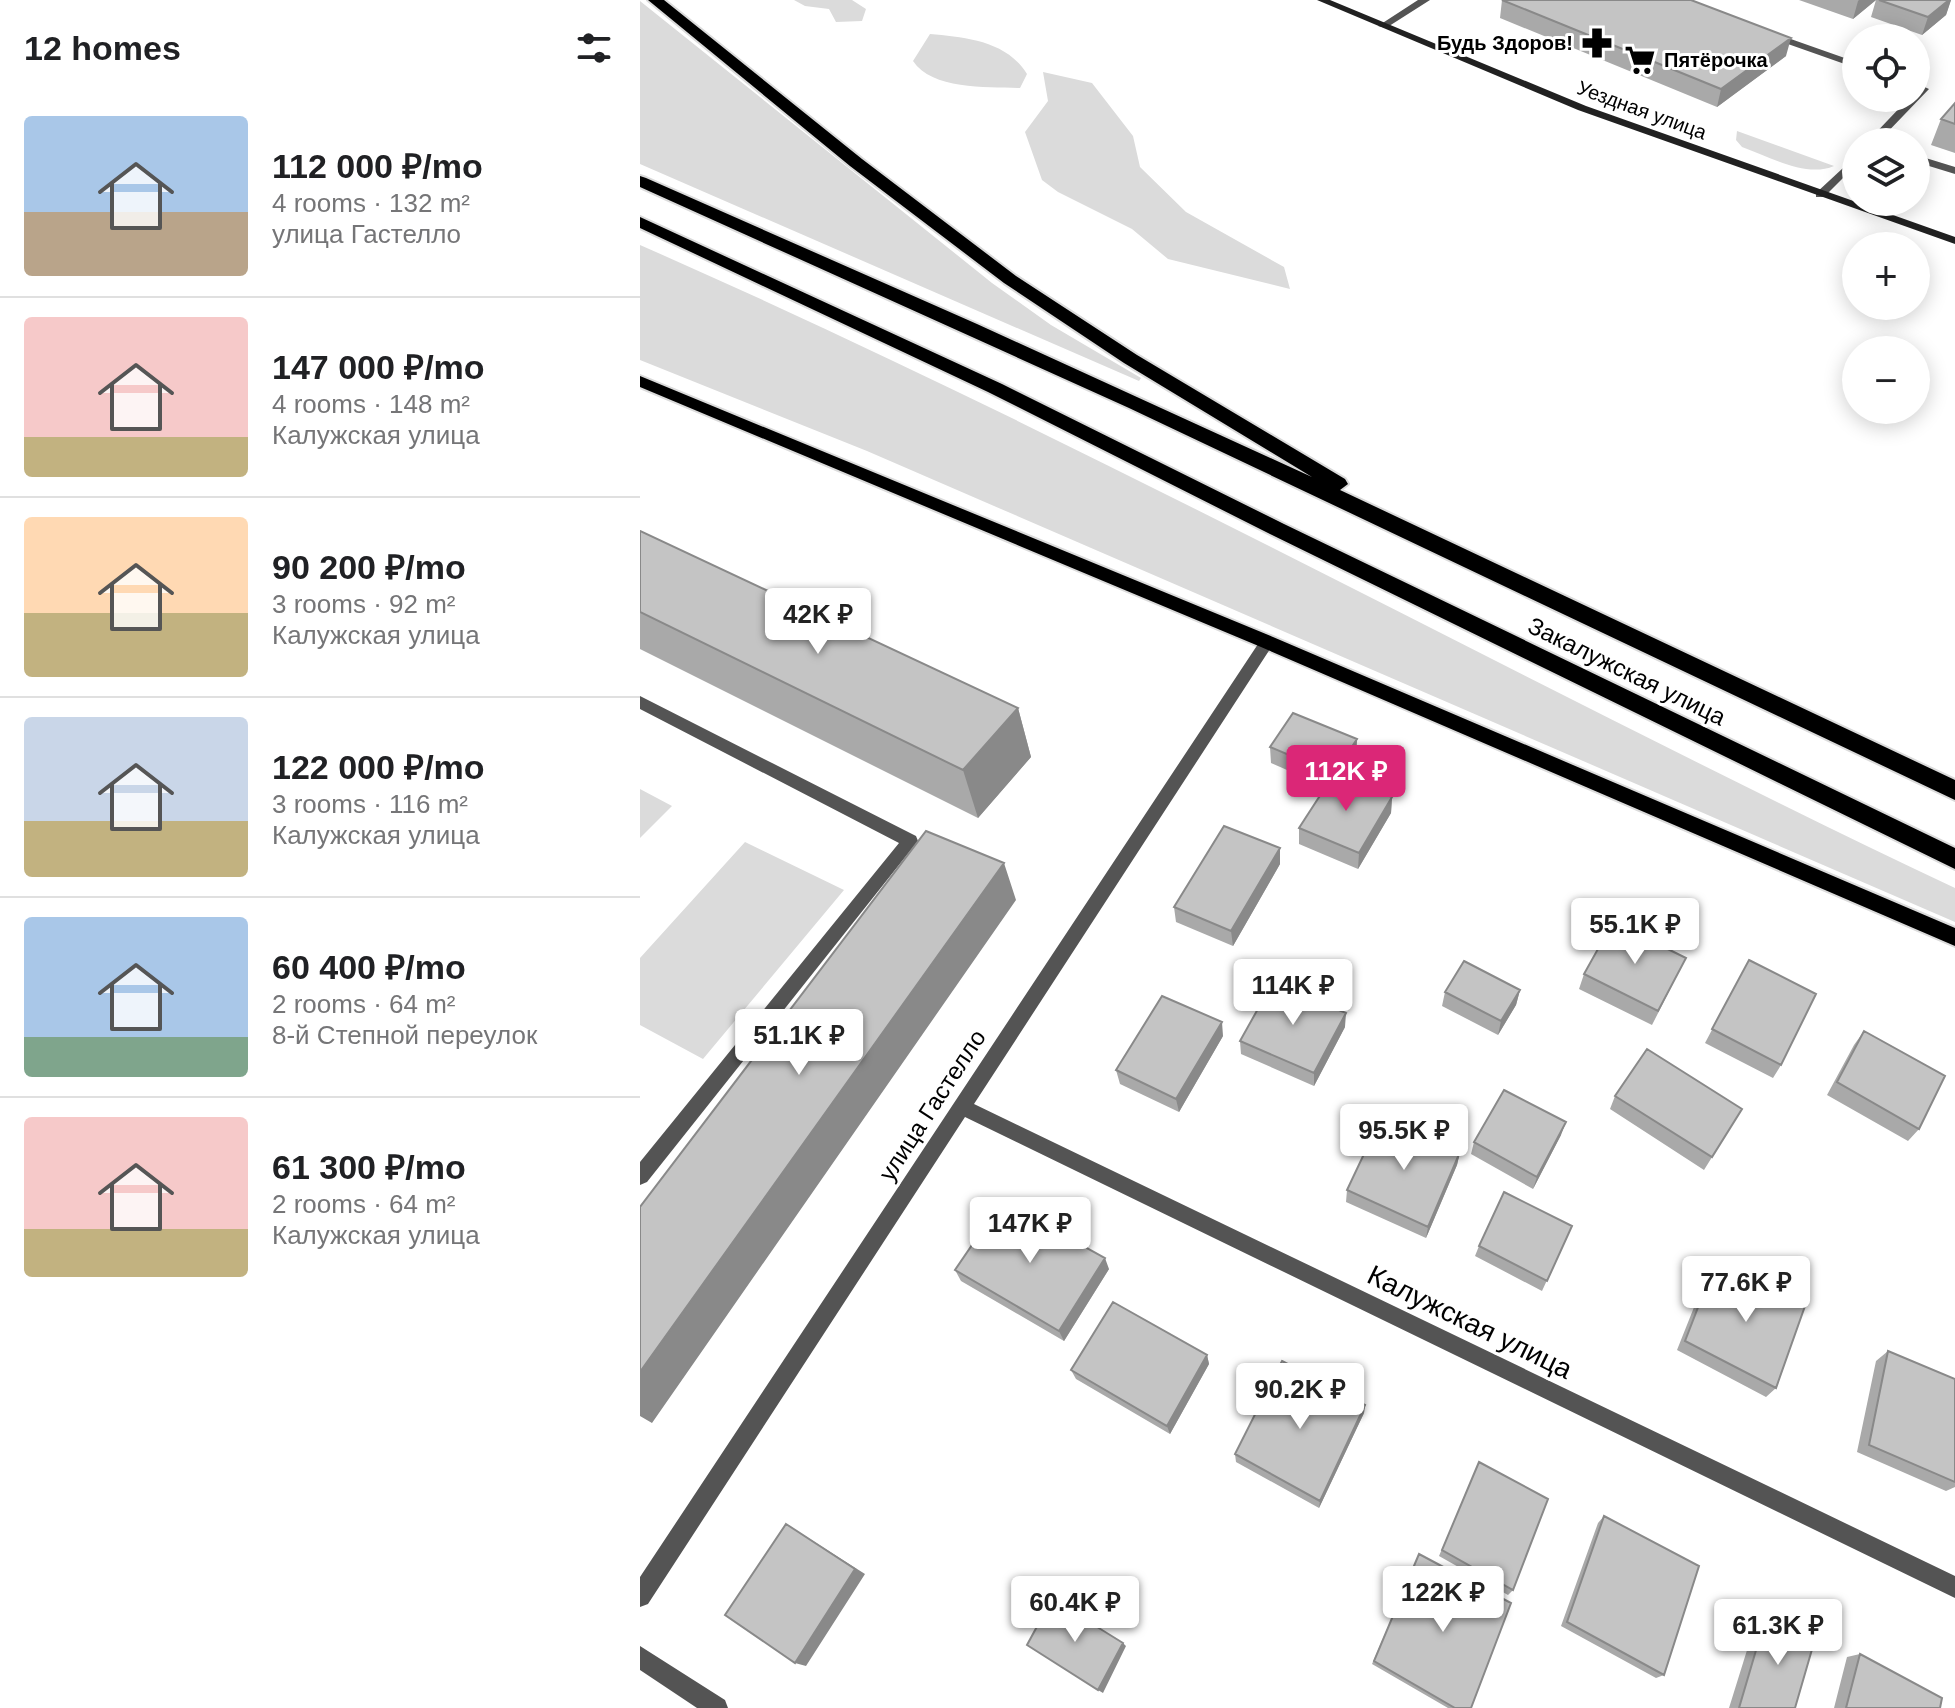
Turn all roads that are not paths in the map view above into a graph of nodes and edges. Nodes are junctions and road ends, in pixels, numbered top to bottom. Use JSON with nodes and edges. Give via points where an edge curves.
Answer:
{"nodes":[{"id":1,"x":655,"y":0,"type":"edge"},
{"id":2,"x":1322,"y":0,"type":"edge"},
{"id":3,"x":1425,"y":0,"type":"edge"},
{"id":4,"x":1383,"y":26,"type":"junction"},
{"id":5,"x":1757,"y":30,"type":"edge"},
{"id":6,"x":1842,"y":60,"type":"edge"},
{"id":7,"x":1901,"y":112,"type":"edge"},
{"id":8,"x":1885,"y":128,"type":"edge"},
{"id":9,"x":1930,"y":163,"type":"edge"},
{"id":10,"x":1955,"y":171,"type":"edge"},
{"id":11,"x":1842,"y":173,"type":"edge"},
{"id":12,"x":640,"y":181,"type":"edge"},
{"id":13,"x":1820,"y":195,"type":"junction"},
{"id":14,"x":1842,"y":200,"type":"edge"},
{"id":15,"x":1892,"y":216,"type":"edge"},
{"id":16,"x":640,"y":222,"type":"edge"},
{"id":17,"x":1955,"y":241,"type":"edge"},
{"id":18,"x":640,"y":381,"type":"edge"},
{"id":19,"x":1425,"y":537,"type":"junction"},
{"id":20,"x":1267,"y":642,"type":"junction"},
{"id":21,"x":640,"y":702,"type":"edge"},
{"id":22,"x":1955,"y":791,"type":"edge"},
{"id":23,"x":1955,"y":859,"type":"edge"},
{"id":24,"x":1955,"y":937,"type":"edge"},
{"id":25,"x":960,"y":1106,"type":"junction"},
{"id":26,"x":640,"y":1176,"type":"edge"},
{"id":27,"x":1955,"y":1587,"type":"edge"},
{"id":28,"x":640,"y":1596,"type":"edge"},
{"id":29,"x":640,"y":1657,"type":"edge"},
{"id":30,"x":717,"y":1708,"type":"edge"}],
"edges":[{"from":1,"to":19,"type":"highway","via":[[931,221],[1066,317]]},
{"from":2,"to":4,"type":"street","name":"Уездная улица"},
{"from":3,"to":4,"type":"street"},
{"from":4,"to":13,"type":"street","name":"Уездная улица","via":[[1582,108]]},
{"from":5,"to":6,"type":"street"},
{"from":7,"to":8,"type":"street"},
{"from":9,"to":10,"type":"street"},
{"from":11,"to":13,"type":"street"},
{"from":12,"to":19,"type":"highway"},
{"from":13,"to":14,"type":"street","name":"Уездная улица"},
{"from":15,"to":17,"type":"street","name":"Уездная улица"},
{"from":16,"to":23,"type":"highway","name":"Закалужская улица","via":[[995,388]]},
{"from":18,"to":20,"type":"main road"},
{"from":19,"to":22,"type":"highway"},
{"from":20,"to":24,"type":"main road"},
{"from":20,"to":25,"type":"street","name":"улица Гастелло"},
{"from":21,"to":26,"type":"street","via":[[910,841]]},
{"from":25,"to":27,"type":"street","name":"Калужская улица"},
{"from":25,"to":28,"type":"street","name":"улица Гастелло"},
{"from":29,"to":30,"type":"street"}]}
